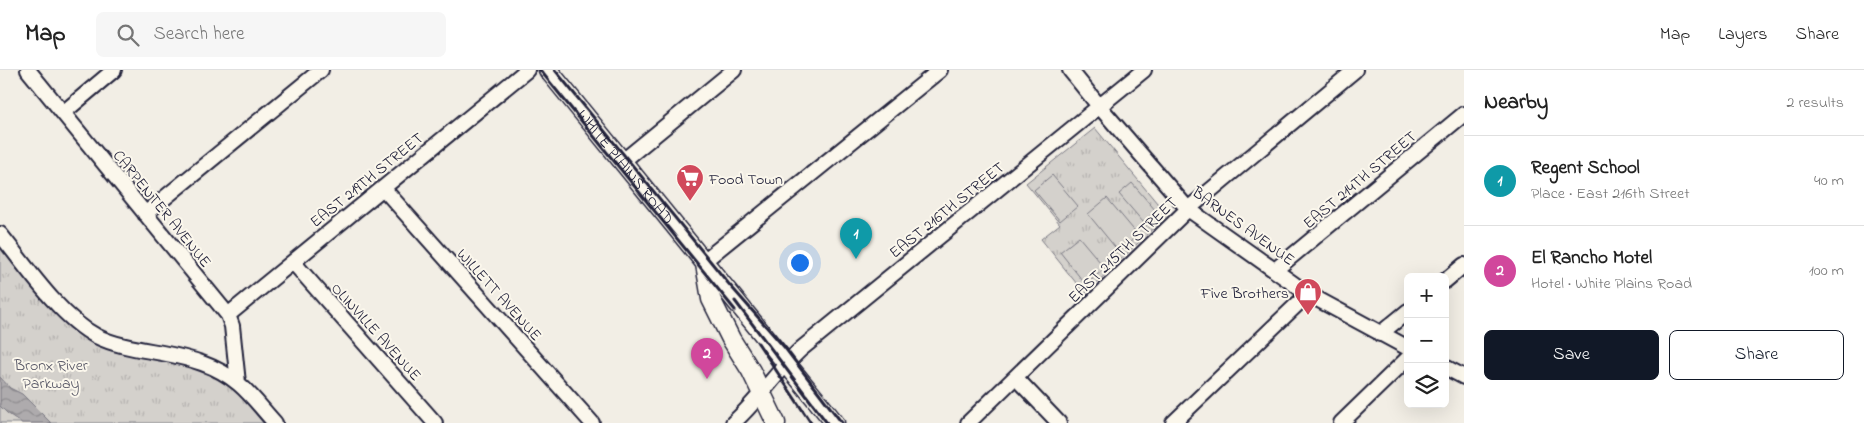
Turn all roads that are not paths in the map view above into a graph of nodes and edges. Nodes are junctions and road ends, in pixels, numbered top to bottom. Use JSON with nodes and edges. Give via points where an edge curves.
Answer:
{"nodes":[{"id":1,"x":28,"y":70,"type":"edge"},
{"id":2,"x":114,"y":70,"type":"edge"},
{"id":3,"x":321,"y":70,"type":"edge"},
{"id":4,"x":527,"y":70,"type":"edge"},
{"id":5,"x":548,"y":70,"type":"edge"},
{"id":6,"x":734,"y":70,"type":"edge"},
{"id":7,"x":940,"y":70,"type":"edge"},
{"id":8,"x":1070,"y":70,"type":"edge"},
{"id":9,"x":1144,"y":70,"type":"edge"},
{"id":10,"x":1355,"y":70,"type":"edge"},
{"id":11,"x":1098,"y":106,"type":"junction"},
{"id":12,"x":63,"y":113,"type":"junction"},
{"id":13,"x":1464,"y":114,"type":"edge"},
{"id":14,"x":623,"y":162,"type":"junction"},
{"id":15,"x":383,"y":188,"type":"junction"},
{"id":16,"x":1188,"y":209,"type":"junction"},
{"id":17,"x":145,"y":214,"type":"junction"},
{"id":18,"x":0,"y":234,"type":"edge"},
{"id":19,"x":704,"y":261,"type":"junction"},
{"id":20,"x":293,"y":262,"type":"junction"},
{"id":21,"x":1464,"y":266,"type":"edge"},
{"id":22,"x":1275,"y":270,"type":"junction"},
{"id":23,"x":1449,"y":278,"type":"edge"},
{"id":24,"x":728,"y":290,"type":"junction"},
{"id":25,"x":1308,"y":294,"type":"junction"},
{"id":26,"x":1404,"y":314,"type":"edge"},
{"id":27,"x":228,"y":315,"type":"junction"},
{"id":28,"x":1380,"y":334,"type":"junction"},
{"id":29,"x":1404,"y":346,"type":"edge"},
{"id":30,"x":1404,"y":362,"type":"edge"},
{"id":31,"x":786,"y":363,"type":"junction"},
{"id":32,"x":1449,"y":369,"type":"edge"},
{"id":33,"x":751,"y":371,"type":"junction"},
{"id":34,"x":1464,"y":377,"type":"edge"},
{"id":35,"x":1016,"y":378,"type":"junction"},
{"id":36,"x":238,"y":383,"type":"junction"},
{"id":37,"x":762,"y":393,"type":"junction"},
{"id":38,"x":275,"y":423,"type":"edge"},
{"id":39,"x":435,"y":423,"type":"edge"},
{"id":40,"x":592,"y":423,"type":"edge"},
{"id":41,"x":733,"y":423,"type":"edge"},
{"id":42,"x":776,"y":423,"type":"edge"},
{"id":43,"x":836,"y":423,"type":"edge"},
{"id":44,"x":968,"y":423,"type":"edge"},
{"id":45,"x":1059,"y":423,"type":"edge"},
{"id":46,"x":1173,"y":423,"type":"edge"},
{"id":47,"x":1340,"y":423,"type":"edge"}],
"edges":[{"from":1,"to":12,"type":"street","name":"CARPENTER AVENUE"},
{"from":2,"to":12,"type":"street"},
{"from":3,"to":17,"type":"street"},
{"from":4,"to":15,"type":"street","name":"EAST 219TH STREET"},
{"from":5,"to":14,"type":"main road","name":"WHITE PLAINS ROAD"},
{"from":6,"to":14,"type":"street"},
{"from":7,"to":19,"type":"street"},
{"from":8,"to":11,"type":"street","name":"BARNES AVENUE"},
{"from":9,"to":11,"type":"street","name":"EAST 216TH STREET"},
{"from":10,"to":16,"type":"street","name":"EAST 215TH STREET"},
{"from":11,"to":16,"type":"street","name":"BARNES AVENUE"},
{"from":11,"to":31,"type":"street","name":"EAST 216TH STREET"},
{"from":12,"to":17,"type":"street","name":"CARPENTER AVENUE"},
{"from":13,"to":22,"type":"street","name":"EAST 214TH STREET"},
{"from":14,"to":19,"type":"main road","name":"WHITE PLAINS ROAD"},
{"from":15,"to":20,"type":"street","name":"EAST 219TH STREET"},
{"from":15,"to":40,"type":"street","name":"WILLETT AVENUE"},
{"from":16,"to":22,"type":"street","name":"BARNES AVENUE"},
{"from":16,"to":35,"type":"street","name":"EAST 215TH STREET"},
{"from":17,"to":27,"type":"street","name":"CARPENTER AVENUE"},
{"from":18,"to":36,"type":"street","via":[[59,306],[91,333],[124,346],[199,362]]},
{"from":19,"to":24,"type":"main road","name":"WHITE PLAINS ROAD"},
{"from":19,"to":33,"type":"main road","name":"WHITE PLAINS ROAD","via":[[711,299]]},
{"from":20,"to":27,"type":"street","name":"EAST 219TH STREET"},
{"from":20,"to":39,"type":"street","name":"OLINVILLE AVENUE"},
{"from":21,"to":23,"type":"street"},
{"from":22,"to":25,"type":"street","name":"BARNES AVENUE"},
{"from":24,"to":31,"type":"main road","name":"WHITE PLAINS ROAD"},
{"from":24,"to":33,"type":"main road","name":"WHITE PLAINS ROAD"},
{"from":25,"to":28,"type":"street","name":"BARNES AVENUE"},
{"from":25,"to":46,"type":"street"},
{"from":26,"to":28,"type":"street"},
{"from":27,"to":36,"type":"street","name":"CARPENTER AVENUE"},
{"from":28,"to":29,"type":"street","name":"BARNES AVENUE"},
{"from":30,"to":47,"type":"street"},
{"from":31,"to":37,"type":"street","name":"EAST 216TH STREET"},
{"from":31,"to":43,"type":"main road","name":"WHITE PLAINS ROAD"},
{"from":32,"to":34,"type":"street"},
{"from":33,"to":37,"type":"main road","name":"WHITE PLAINS ROAD"},
{"from":35,"to":44,"type":"street","name":"EAST 215TH STREET"},
{"from":35,"to":45,"type":"street"},
{"from":36,"to":38,"type":"street"},
{"from":37,"to":41,"type":"street","name":"EAST 216TH STREET"},
{"from":37,"to":42,"type":"main road","name":"WHITE PLAINS ROAD"}]}
